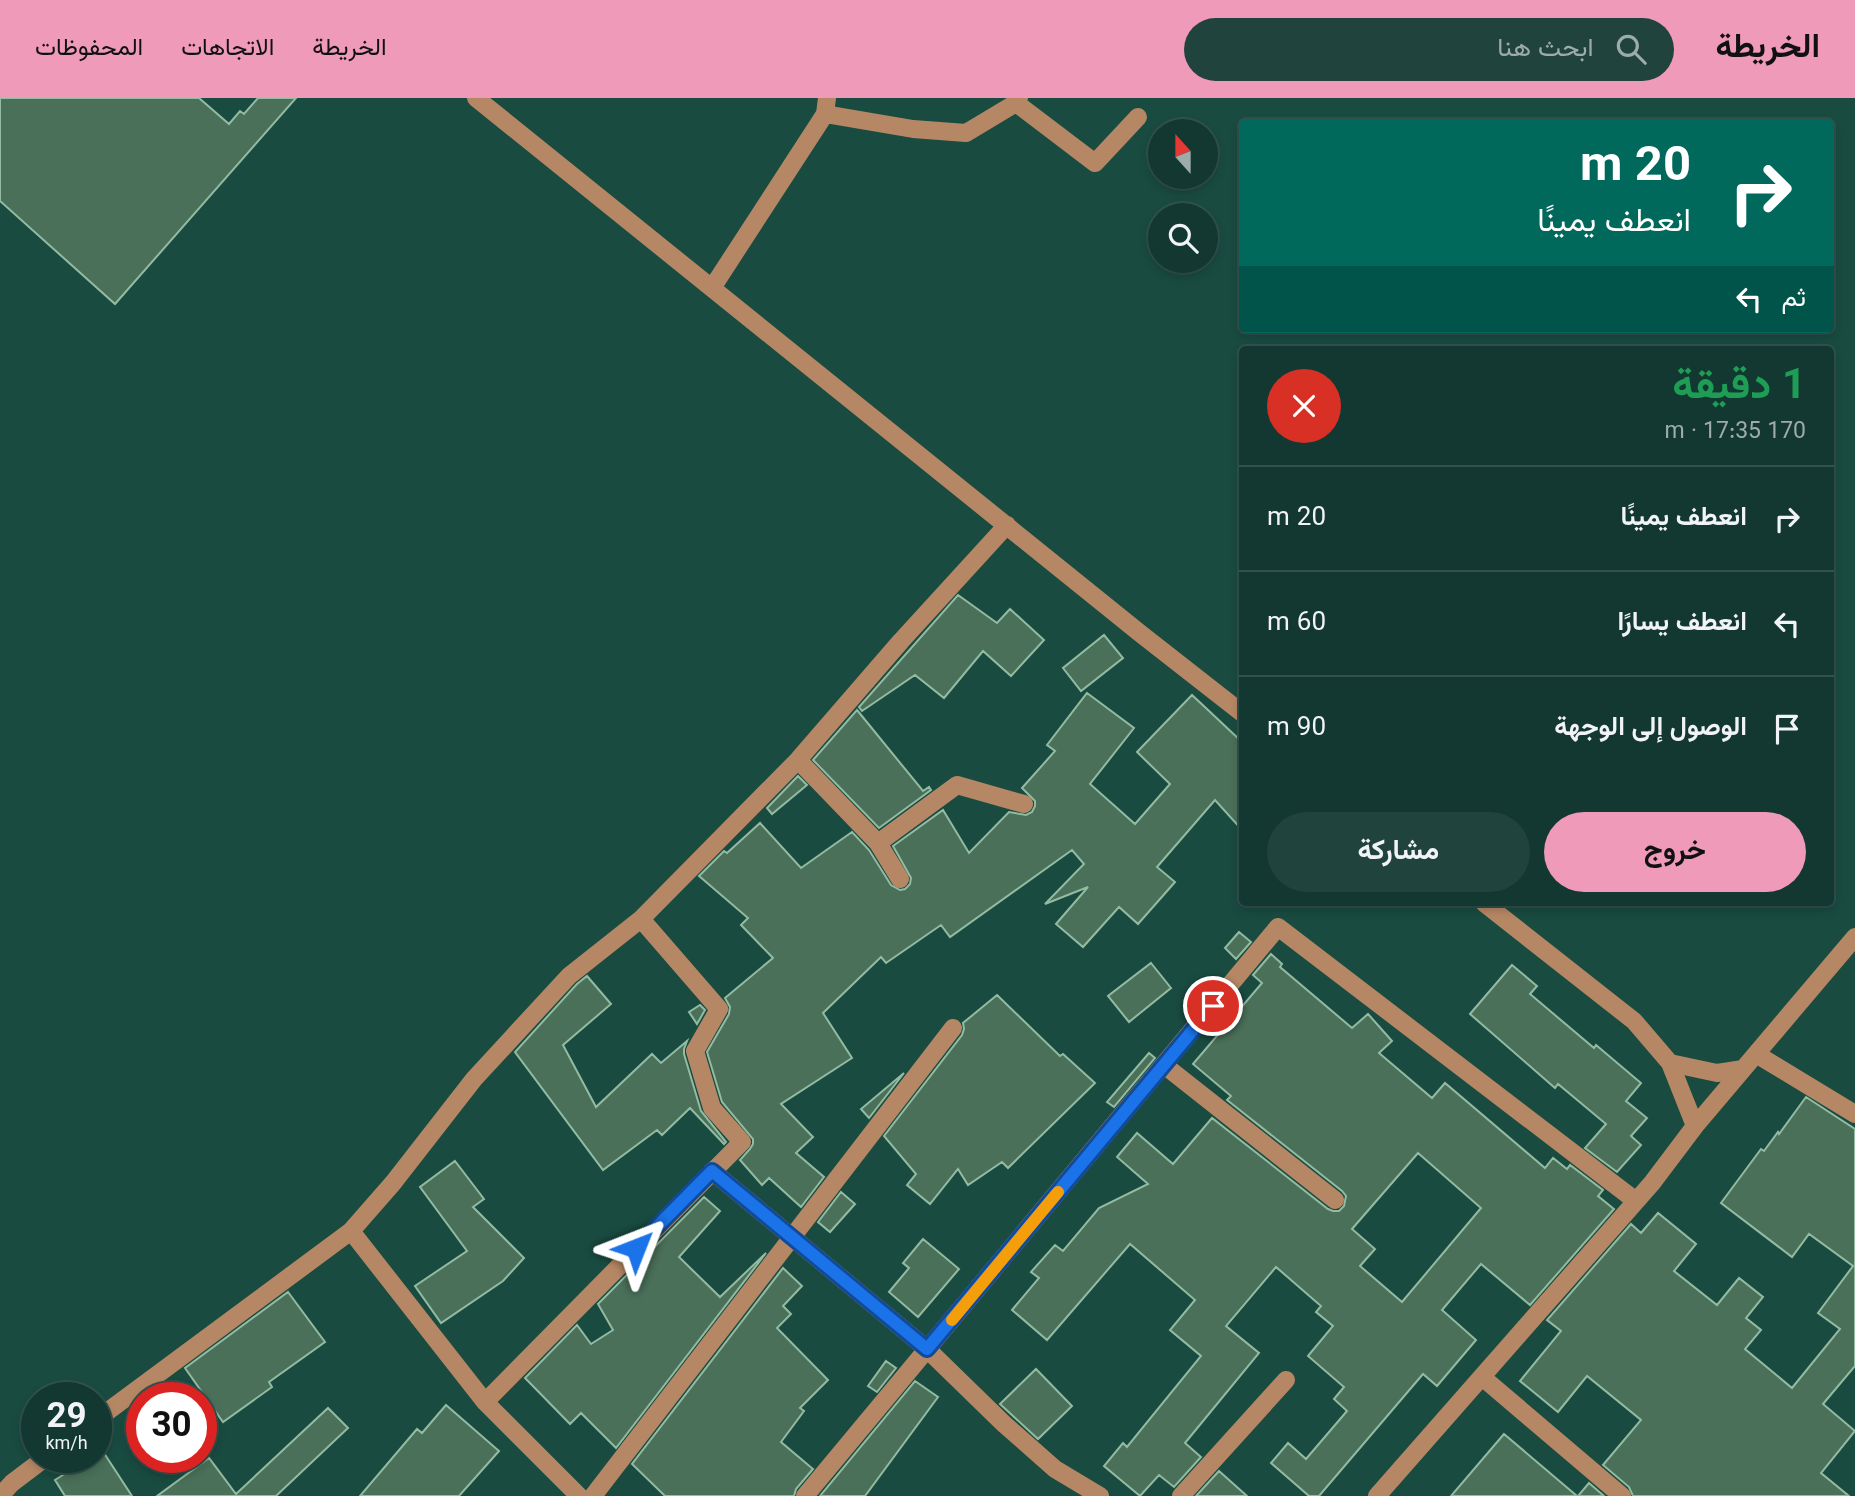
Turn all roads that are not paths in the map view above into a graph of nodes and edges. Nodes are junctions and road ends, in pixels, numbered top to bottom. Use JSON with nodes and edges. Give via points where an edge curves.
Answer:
{"nodes":[{"id":1,"x":476,"y":98,"type":"edge"},
{"id":2,"x":1018,"y":101,"type":"edge"},
{"id":3,"x":826,"y":106,"type":"edge"},
{"id":4,"x":1138,"y":117,"type":"dead end"},
{"id":5,"x":712,"y":288,"type":"junction"},
{"id":6,"x":1007,"y":526,"type":"junction"},
{"id":7,"x":1239,"y":711,"type":"edge"},
{"id":8,"x":799,"y":760,"type":"junction"},
{"id":9,"x":1024,"y":804,"type":"dead end"},
{"id":10,"x":878,"y":843,"type":"junction"},
{"id":11,"x":900,"y":879,"type":"dead end"},
{"id":12,"x":1488,"y":906,"type":"edge"},
{"id":13,"x":641,"y":919,"type":"junction"},
{"id":14,"x":1855,"y":937,"type":"edge"},
{"id":15,"x":953,"y":1028,"type":"dead end"},
{"id":16,"x":1756,"y":1054,"type":"junction"},
{"id":17,"x":1670,"y":1063,"type":"junction"},
{"id":18,"x":1164,"y":1065,"type":"junction"},
{"id":19,"x":1743,"y":1069,"type":"junction"},
{"id":20,"x":1855,"y":1115,"type":"edge"},
{"id":21,"x":1695,"y":1126,"type":"junction"},
{"id":22,"x":712,"y":1171,"type":"junction"},
{"id":23,"x":1335,"y":1200,"type":"dead end"},
{"id":24,"x":1636,"y":1201,"type":"junction"},
{"id":25,"x":351,"y":1231,"type":"junction"},
{"id":26,"x":793,"y":1237,"type":"junction"},
{"id":27,"x":927,"y":1349,"type":"junction"},
{"id":28,"x":1482,"y":1377,"type":"junction"},
{"id":29,"x":1286,"y":1380,"type":"dead end"},
{"id":30,"x":485,"y":1402,"type":"junction"},
{"id":31,"x":112,"y":1408,"type":"edge"},
{"id":32,"x":26,"y":1473,"type":"edge"},
{"id":33,"x":0,"y":1496,"type":"edge"},
{"id":34,"x":579,"y":1496,"type":"edge"},
{"id":35,"x":593,"y":1496,"type":"edge"},
{"id":36,"x":805,"y":1496,"type":"edge"},
{"id":37,"x":1100,"y":1496,"type":"edge"},
{"id":38,"x":1181,"y":1496,"type":"edge"},
{"id":39,"x":1377,"y":1496,"type":"edge"},
{"id":40,"x":1622,"y":1496,"type":"edge"}],
"edges":[{"from":1,"to":5,"type":"street"},
{"from":2,"to":3,"type":"street","via":[[966,133],[913,130]]},
{"from":2,"to":4,"type":"street","via":[[1095,163]]},
{"from":3,"to":5,"type":"street"},
{"from":5,"to":6,"type":"street"},
{"from":6,"to":7,"type":"street"},
{"from":6,"to":8,"type":"street"},
{"from":8,"to":10,"type":"street"},
{"from":8,"to":13,"type":"street"},
{"from":9,"to":10,"type":"street","via":[[957,785]]},
{"from":10,"to":11,"type":"street"},
{"from":12,"to":17,"type":"street","via":[[1634,1021]]},
{"from":13,"to":22,"type":"street","via":[[719,1009],[695,1051],[712,1108],[741,1142]]},
{"from":13,"to":25,"type":"street","via":[[569,976],[474,1079]]},
{"from":14,"to":16,"type":"street"},
{"from":15,"to":26,"type":"street"},
{"from":16,"to":19,"type":"street"},
{"from":16,"to":20,"type":"street"},
{"from":17,"to":19,"type":"street","via":[[1717,1073]]},
{"from":17,"to":21,"type":"street"},
{"from":18,"to":23,"type":"street"},
{"from":18,"to":24,"type":"street","via":[[1278,928]]},
{"from":18,"to":27,"type":"street"},
{"from":19,"to":21,"type":"street"},
{"from":21,"to":24,"type":"street"},
{"from":22,"to":26,"type":"street"},
{"from":22,"to":30,"type":"street"},
{"from":24,"to":28,"type":"street"},
{"from":25,"to":30,"type":"street"},
{"from":25,"to":31,"type":"street"},
{"from":26,"to":27,"type":"street"},
{"from":26,"to":35,"type":"street"},
{"from":27,"to":36,"type":"street"},
{"from":27,"to":37,"type":"street","via":[[1055,1469]]},
{"from":28,"to":39,"type":"street"},
{"from":28,"to":40,"type":"street"},
{"from":29,"to":38,"type":"street"},
{"from":30,"to":34,"type":"street"},
{"from":32,"to":33,"type":"street"}]}
